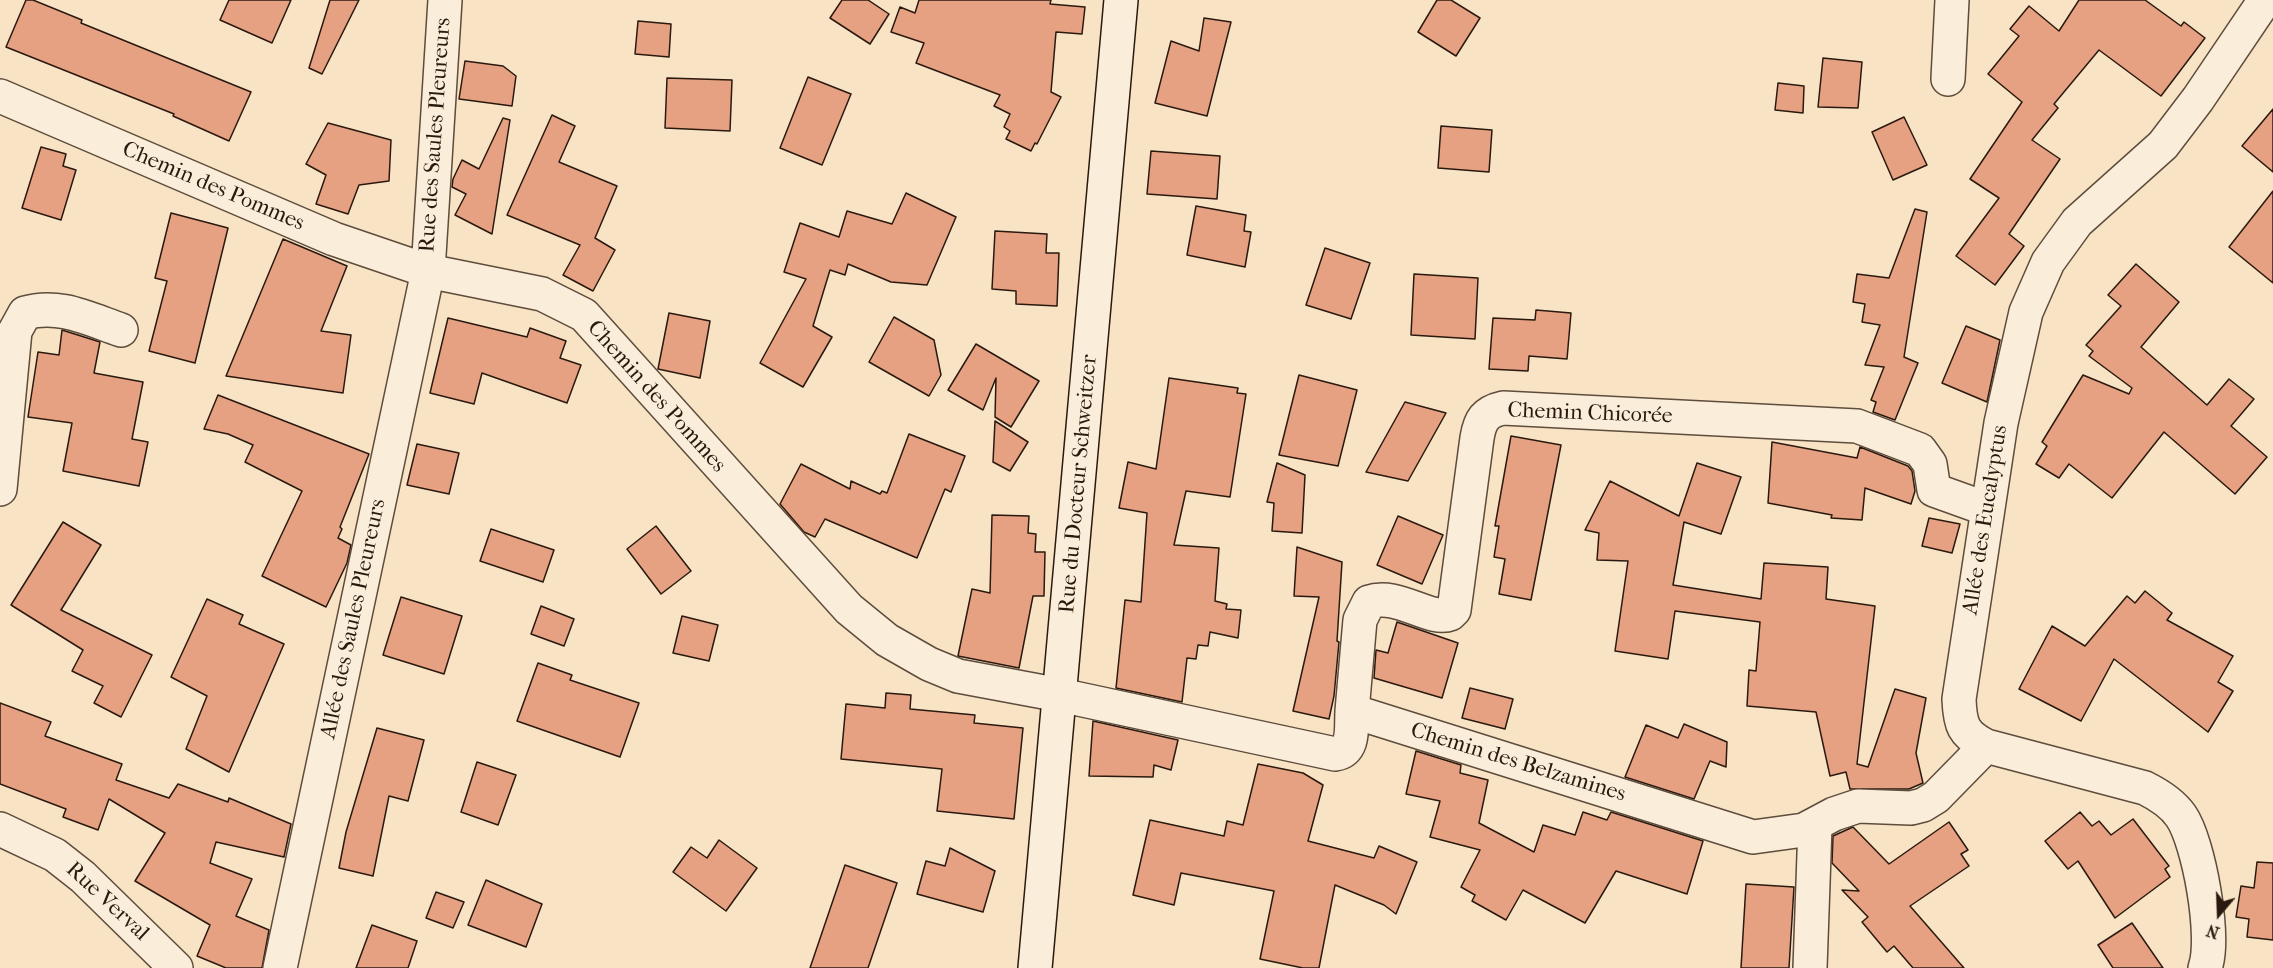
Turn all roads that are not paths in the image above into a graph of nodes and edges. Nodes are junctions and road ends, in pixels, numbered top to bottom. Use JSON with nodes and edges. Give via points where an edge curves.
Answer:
{"nodes":[{"id":1,"x":445,"y":0,"type":"edge"},
{"id":2,"x":1121,"y":0,"type":"edge"},
{"id":3,"x":1952,"y":0,"type":"edge"},
{"id":4,"x":2265,"y":0,"type":"edge"},
{"id":5,"x":1948,"y":79,"type":"dead end"},
{"id":6,"x":0,"y":96,"type":"edge"},
{"id":7,"x":428,"y":271,"type":"junction"},
{"id":8,"x":121,"y":330,"type":"dead end"},
{"id":9,"x":0,"y":489,"type":"edge"},
{"id":10,"x":1987,"y":509,"type":"junction"},
{"id":11,"x":1060,"y":695,"type":"junction"},
{"id":12,"x":1352,"y":711,"type":"junction"},
{"id":13,"x":1986,"y":746,"type":"junction"},
{"id":14,"x":1815,"y":826,"type":"junction"},
{"id":15,"x":0,"y":829,"type":"edge"},
{"id":16,"x":176,"y":968,"type":"edge"},
{"id":17,"x":279,"y":968,"type":"edge"},
{"id":18,"x":1035,"y":968,"type":"edge"},
{"id":19,"x":1810,"y":968,"type":"edge"},
{"id":20,"x":2205,"y":968,"type":"edge"}],
"edges":[{"from":1,"to":7,"type":"street","name":"Rue des Saules Pleureurs"},
{"from":2,"to":11,"type":"street","name":"Rue du Docteur Schweitzer"},
{"from":3,"to":5,"type":"street"},
{"from":4,"to":10,"type":"street","name":"Allée des Eucalyptus","via":[[2163,145],[2077,222],[2049,262],[2026,312]]},
{"from":6,"to":7,"type":"street","name":"Chemin des Pommes","via":[[334,238]]},
{"from":7,"to":11,"type":"street","name":"Chemin des Pommes","via":[[531,291],[584,315],[849,609],[887,640],[958,676]]},
{"from":7,"to":17,"type":"street","name":"Allée des Saules Pleureurs"},
{"from":8,"to":9,"type":"street","via":[[58,309],[24,313],[15,331]]},
{"from":10,"to":12,"type":"street","name":"Chemin Chicorée","via":[[1937,493],[1932,486],[1930,464],[1920,450],[1857,426],[1503,408],[1491,411],[1483,418],[1477,438],[1454,610],[1440,616],[1392,599],[1369,602],[1360,620]]},
{"from":10,"to":13,"type":"street","name":"Allée des Eucalyptus","via":[[1959,699],[1967,736]]},
{"from":11,"to":12,"type":"street","via":[[1335,754],[1348,748]]},
{"from":11,"to":18,"type":"street","name":"Rue du Docteur Schweitzer"},
{"from":12,"to":14,"type":"street","name":"Chemin des Belzamines","via":[[1753,837]]},
{"from":13,"to":14,"type":"street","name":"Chemin des Belzamines","via":[[1923,805],[1858,806]]},
{"from":13,"to":20,"type":"street","name":"Allée des Eucalyptus","via":[[2124,781],[2165,798],[2181,815],[2191,834],[2210,928]]},
{"from":14,"to":19,"type":"street"},
{"from":15,"to":16,"type":"street","name":"Rue Verval","via":[[55,855],[83,877]]}]}
